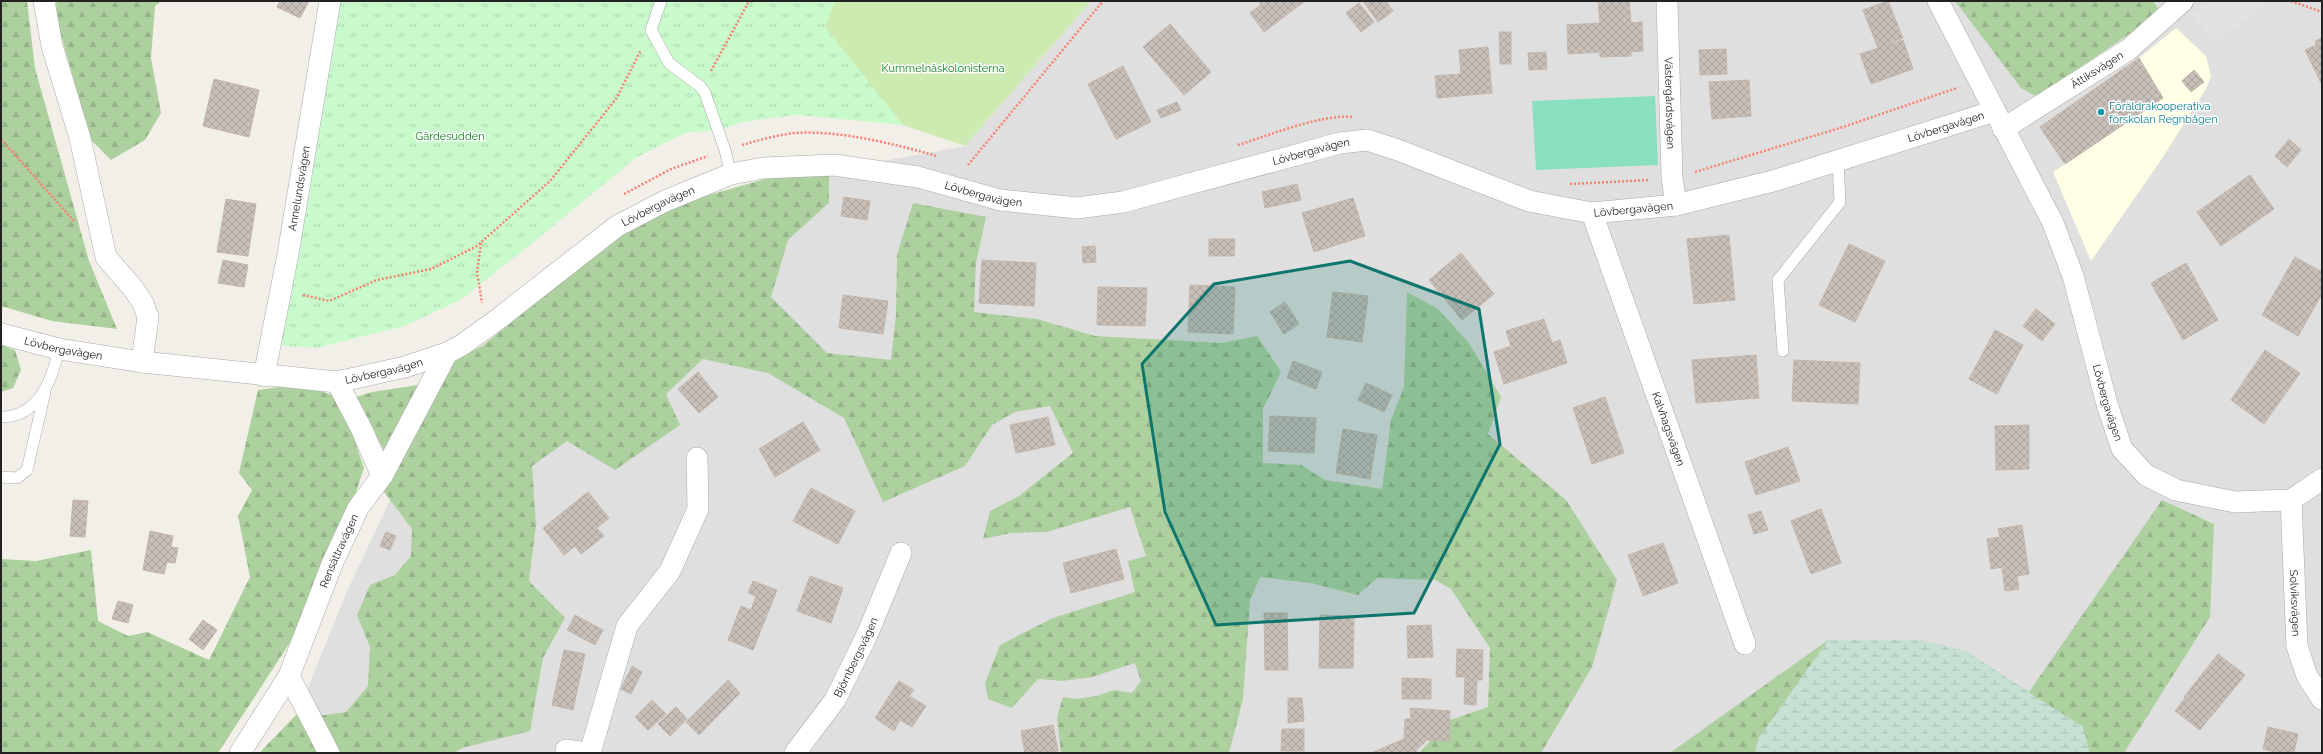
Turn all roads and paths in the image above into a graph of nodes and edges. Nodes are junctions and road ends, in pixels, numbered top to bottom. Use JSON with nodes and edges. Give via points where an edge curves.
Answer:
{"nodes":[{"id":1,"x":44,"y":1,"type":"edge"},
{"id":2,"x":330,"y":1,"type":"edge"},
{"id":3,"x":661,"y":1,"type":"edge"},
{"id":4,"x":753,"y":1,"type":"edge"},
{"id":5,"x":1104,"y":1,"type":"edge"},
{"id":6,"x":1667,"y":1,"type":"edge"},
{"id":7,"x":1938,"y":1,"type":"edge"},
{"id":8,"x":2183,"y":1,"type":"edge"},
{"id":9,"x":2291,"y":1,"type":"edge"},
{"id":10,"x":2322,"y":12,"type":"edge"},
{"id":11,"x":651,"y":30,"type":"junction"},
{"id":12,"x":701,"y":87,"type":"junction"},
{"id":13,"x":1999,"y":120,"type":"junction"},
{"id":14,"x":1,"y":139,"type":"edge"},
{"id":15,"x":1838,"y":160,"type":"junction"},
{"id":16,"x":968,"y":165,"type":"dead end"},
{"id":17,"x":730,"y":174,"type":"junction"},
{"id":18,"x":1676,"y":205,"type":"junction"},
{"id":19,"x":1592,"y":213,"type":"junction"},
{"id":20,"x":76,"y":223,"type":"dead end"},
{"id":21,"x":481,"y":243,"type":"junction"},
{"id":22,"x":280,"y":289,"type":"junction"},
{"id":23,"x":479,"y":310,"type":"dead end"},
{"id":24,"x":1,"y":334,"type":"edge"},
{"id":25,"x":59,"y":349,"type":"junction"},
{"id":26,"x":1783,"y":351,"type":"dead end"},
{"id":27,"x":447,"y":353,"type":"junction"},
{"id":28,"x":142,"y":362,"type":"junction"},
{"id":29,"x":264,"y":376,"type":"junction"},
{"id":30,"x":337,"y":382,"type":"junction"},
{"id":31,"x":45,"y":392,"type":"junction"},
{"id":32,"x":1,"y":417,"type":"edge"},
{"id":33,"x":697,"y":458,"type":"dead end"},
{"id":34,"x":382,"y":476,"type":"junction"},
{"id":35,"x":1,"y":477,"type":"edge"},
{"id":36,"x":2322,"y":479,"type":"edge"},
{"id":37,"x":2291,"y":500,"type":"junction"},
{"id":38,"x":901,"y":553,"type":"dead end"},
{"id":39,"x":1745,"y":644,"type":"dead end"},
{"id":40,"x":288,"y":676,"type":"junction"},
{"id":41,"x":2322,"y":699,"type":"edge"},
{"id":42,"x":240,"y":753,"type":"edge"},
{"id":43,"x":329,"y":753,"type":"edge"},
{"id":44,"x":590,"y":753,"type":"edge"},
{"id":45,"x":795,"y":753,"type":"edge"}],
"edges":[{"from":1,"to":28,"type":"street","via":[[52,46],[80,138],[106,257],[132,287],[143,303],[148,317]]},
{"from":2,"to":22,"type":"street","name":"Annelundsvägen"},
{"from":3,"to":11,"type":"lane"},
{"from":4,"to":12,"type":"path","via":[[748,3]]},
{"from":5,"to":16,"type":"path"},
{"from":6,"to":18,"type":"street","name":"Västergårdsvägen","via":[[1672,177]]},
{"from":7,"to":13,"type":"street"},
{"from":8,"to":13,"type":"street","name":"Ättiksvägen","via":[[2128,50]]},
{"from":9,"to":10,"type":"path"},
{"from":11,"to":12,"type":"lane","via":[[669,63]]},
{"from":11,"to":21,"type":"path","via":[[616,99],[550,181]]},
{"from":12,"to":17,"type":"lane","via":[[725,150]]},
{"from":13,"to":15,"type":"street","name":"Lövbergavägen"},
{"from":13,"to":37,"type":"street","name":"Lövbergavägen","via":[[2040,195],[2062,244],[2073,276],[2106,404],[2122,449],[2146,475],[2176,490],[2235,502]]},
{"from":14,"to":20,"type":"path"},
{"from":15,"to":18,"type":"street","name":"Lövbergavägen","via":[[1773,181]]},
{"from":15,"to":26,"type":"lane","via":[[1840,202],[1778,280]]},
{"from":17,"to":19,"type":"street","name":"Lövbergavägen","via":[[763,168],[834,165],[918,177],[1000,200],[1076,208],[1123,202],[1340,143],[1366,140],[1529,201]]},
{"from":17,"to":27,"type":"street","name":"Lövbergavägen","via":[[665,201],[617,226],[498,319]]},
{"from":18,"to":19,"type":"street","name":"Lövbergavägen"},
{"from":19,"to":39,"type":"street","name":"Kalvhagsvägen"},
{"from":21,"to":22,"type":"path","via":[[431,269],[377,280],[329,301]]},
{"from":21,"to":23,"type":"path","via":[[477,272],[482,302]]},
{"from":22,"to":29,"type":"street","name":"Annelundsvägen"},
{"from":24,"to":25,"type":"street","name":"Lövbergavägen"},
{"from":25,"to":28,"type":"street","name":"Lövbergavägen"},
{"from":25,"to":31,"type":"lane"},
{"from":27,"to":30,"type":"street","name":"Lövbergavägen","via":[[405,367]]},
{"from":27,"to":34,"type":"street","name":"Rensättravägen"},
{"from":28,"to":29,"type":"street","name":"Lövbergavägen"},
{"from":29,"to":30,"type":"street","name":"Lövbergavägen"},
{"from":30,"to":34,"type":"street"},
{"from":31,"to":32,"type":"lane","via":[[30,410]]},
{"from":31,"to":35,"type":"lane","via":[[27,470],[17,478]]},
{"from":33,"to":44,"type":"street","via":[[698,509],[670,571],[627,626]]},
{"from":34,"to":40,"type":"street","name":"Rensättravägen","via":[[358,508],[332,564]]},
{"from":36,"to":37,"type":"street"},
{"from":37,"to":41,"type":"street","name":"Solviksvägen","via":[[2297,646],[2307,676]]},
{"from":38,"to":45,"type":"street","name":"Björnbergsvägen","via":[[867,635],[835,700]]},
{"from":40,"to":42,"type":"street","name":"Rensättravägen"},
{"from":40,"to":43,"type":"street"}]}
